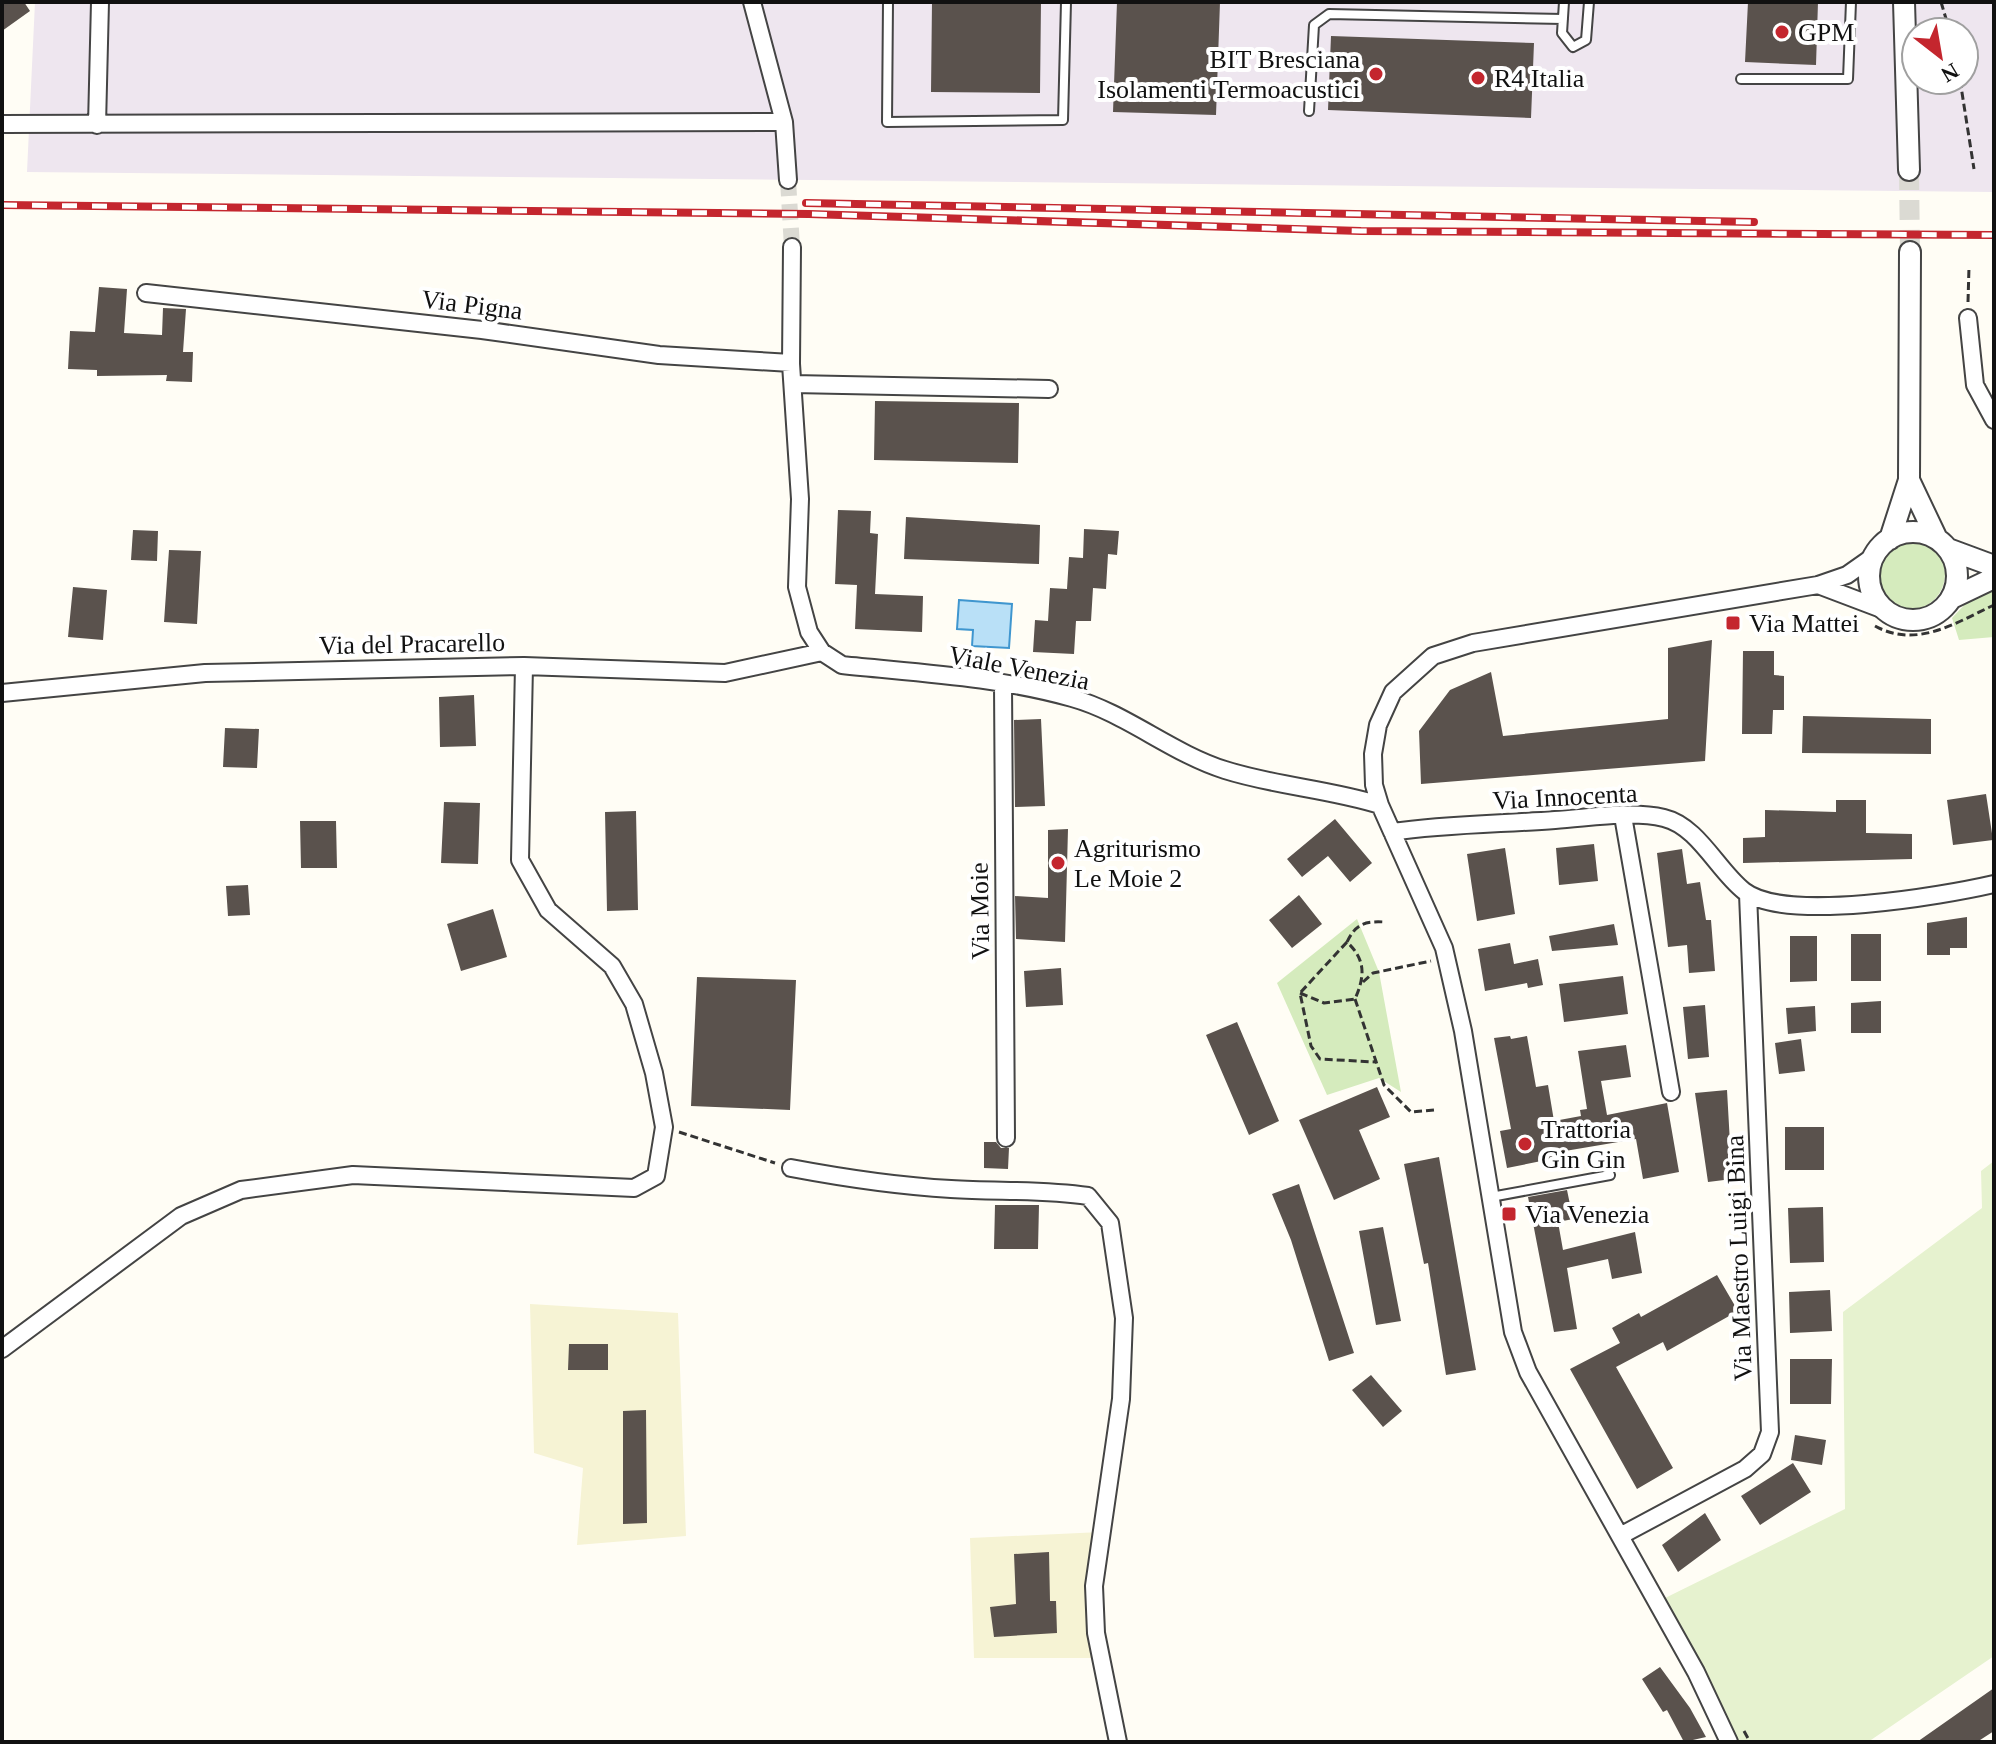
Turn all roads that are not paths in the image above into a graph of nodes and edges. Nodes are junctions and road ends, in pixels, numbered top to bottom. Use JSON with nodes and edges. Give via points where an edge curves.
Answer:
{"nodes":[{"id":1,"x":100,"y":2,"type":"edge"},
{"id":2,"x":752,"y":2,"type":"edge"},
{"id":3,"x":888,"y":2,"type":"edge"},
{"id":4,"x":1066,"y":2,"type":"edge"},
{"id":5,"x":1564,"y":2,"type":"edge"},
{"id":6,"x":1589,"y":2,"type":"edge"},
{"id":7,"x":1851,"y":2,"type":"edge"},
{"id":8,"x":1904,"y":2,"type":"edge"},
{"id":9,"x":1563,"y":19,"type":"junction"},
{"id":10,"x":1741,"y":79,"type":"dead end"},
{"id":11,"x":1309,"y":111,"type":"dead end"},
{"id":12,"x":784,"y":122,"type":"junction"},
{"id":13,"x":2,"y":124,"type":"edge"},
{"id":14,"x":97,"y":125,"type":"junction"},
{"id":15,"x":1909,"y":170,"type":"tunnel mouth"},
{"id":16,"x":788,"y":180,"type":"tunnel mouth"},
{"id":17,"x":792,"y":247,"type":"tunnel mouth"},
{"id":18,"x":1910,"y":252,"type":"tunnel mouth"},
{"id":19,"x":146,"y":293,"type":"dead end"},
{"id":20,"x":1968,"y":318,"type":"road end"},
{"id":21,"x":791,"y":363,"type":"junction"},
{"id":22,"x":793,"y":384,"type":"junction"},
{"id":23,"x":1049,"y":389,"type":"dead end"},
{"id":24,"x":1994,"y":420,"type":"edge"},
{"id":25,"x":1909,"y":480,"type":"junction"},
{"id":26,"x":1890,"y":539,"type":"junction"},
{"id":27,"x":1943,"y":544,"type":"junction"},
{"id":28,"x":1874,"y":556,"type":"junction"},
{"id":29,"x":1994,"y":566,"type":"edge"},
{"id":30,"x":1994,"y":578,"type":"edge"},
{"id":31,"x":1818,"y":585,"type":"junction"},
{"id":32,"x":1952,"y":598,"type":"junction"},
{"id":33,"x":1878,"y":617,"type":"junction"},
{"id":34,"x":822,"y":652,"type":"junction"},
{"id":35,"x":524,"y":666,"type":"junction"},
{"id":36,"x":1003,"y":684,"type":"junction"},
{"id":37,"x":2,"y":693,"type":"edge"},
{"id":38,"x":1374,"y":785,"type":"junction"},
{"id":39,"x":1338,"y":792,"type":"junction"},
{"id":40,"x":1380,"y":805,"type":"junction"},
{"id":41,"x":1623,"y":816,"type":"junction"},
{"id":42,"x":1392,"y":832,"type":"junction"},
{"id":43,"x":1994,"y":884,"type":"edge"},
{"id":44,"x":1748,"y":894,"type":"junction"},
{"id":45,"x":1671,"y":1092,"type":"dead end"},
{"id":46,"x":1006,"y":1138,"type":"dead end"},
{"id":47,"x":791,"y":1168,"type":"road end"},
{"id":48,"x":1610,"y":1175,"type":"dead end"},
{"id":49,"x":1490,"y":1197,"type":"junction"},
{"id":50,"x":2,"y":1349,"type":"edge"},
{"id":51,"x":1620,"y":1536,"type":"junction"},
{"id":52,"x":1118,"y":1742,"type":"edge"},
{"id":53,"x":1729,"y":1742,"type":"edge"}],
"edges":[{"from":1,"to":14,"type":"street"},
{"from":2,"to":12,"type":"street"},
{"from":3,"to":4,"type":"lane","via":[[887,122],[1063,120]]},
{"from":5,"to":9,"type":"lane"},
{"from":6,"to":9,"type":"lane","via":[[1586,40],[1573,47],[1562,33]]},
{"from":7,"to":10,"type":"lane","via":[[1848,79]]},
{"from":8,"to":15,"type":"street"},
{"from":9,"to":11,"type":"lane","via":[[1329,14],[1314,25]]},
{"from":12,"to":14,"type":"street"},
{"from":12,"to":16,"type":"street"},
{"from":13,"to":14,"type":"street"},
{"from":17,"to":21,"type":"street"},
{"from":18,"to":25,"type":"street"},
{"from":19,"to":21,"type":"street","name":"Via Pigna","via":[[659,355]]},
{"from":20,"to":24,"type":"street","via":[[1975,385]]},
{"from":21,"to":22,"type":"street"},
{"from":22,"to":23,"type":"street"},
{"from":22,"to":34,"type":"street","via":[[800,499],[797,587],[809,632]]},
{"from":25,"to":26,"type":"street"},
{"from":25,"to":27,"type":"street"},
{"from":26,"to":27,"type":"street","via":[[1908,532]]},
{"from":26,"to":28,"type":"street"},
{"from":27,"to":29,"type":"street"},
{"from":27,"to":32,"type":"street","via":[[1957,573]]},
{"from":28,"to":31,"type":"street","via":[[1847,575]]},
{"from":28,"to":33,"type":"street","via":[[1870,584]]},
{"from":30,"to":32,"type":"street"},
{"from":31,"to":33,"type":"street"},
{"from":31,"to":38,"type":"street","via":[[1473,643],[1433,656],[1393,692],[1378,725]]},
{"from":32,"to":33,"type":"street","via":[[1933,616],[1920,620]]},
{"from":34,"to":35,"type":"street","name":"Via del Pracarello","via":[[725,673]]},
{"from":34,"to":36,"type":"street","name":"Viale Venezia","via":[[842,665]]},
{"from":35,"to":37,"type":"street","name":"Via del Pracarello","via":[[205,673]]},
{"from":35,"to":50,"type":"street","via":[[520,860],[548,910],[612,966],[634,1004],[664,1127],[656,1176],[634,1188],[353,1175],[241,1190],[181,1216]]},
{"from":36,"to":39,"type":"street","name":"Viale Venezia","via":[[1107,711],[1188,757],[1229,772]]},
{"from":36,"to":46,"type":"street","name":"Via Moie"},
{"from":38,"to":39,"type":"street","name":"Viale Venezia"},
{"from":38,"to":40,"type":"street"},
{"from":39,"to":40,"type":"street","name":"Viale Venezia"},
{"from":40,"to":42,"type":"street"},
{"from":41,"to":42,"type":"street","name":"Via Innocenta"},
{"from":41,"to":44,"type":"street","name":"Via Innocenta","via":[[1666,818],[1692,835]]},
{"from":41,"to":45,"type":"street"},
{"from":42,"to":49,"type":"street","via":[[1447,959]]},
{"from":43,"to":44,"type":"street","name":"Via Innocenta","via":[[1813,908],[1775,904]]},
{"from":44,"to":51,"type":"street","name":"Via Maestro Luigi Bina","via":[[1770,1432],[1762,1454],[1745,1469]]},
{"from":47,"to":52,"type":"street","via":[[937,1188],[1088,1196],[1110,1223],[1124,1318],[1121,1399],[1094,1586],[1096,1633]]},
{"from":48,"to":49,"type":"lane"},
{"from":49,"to":51,"type":"street","via":[[1513,1332],[1528,1372]]},
{"from":51,"to":53,"type":"street"}]}
